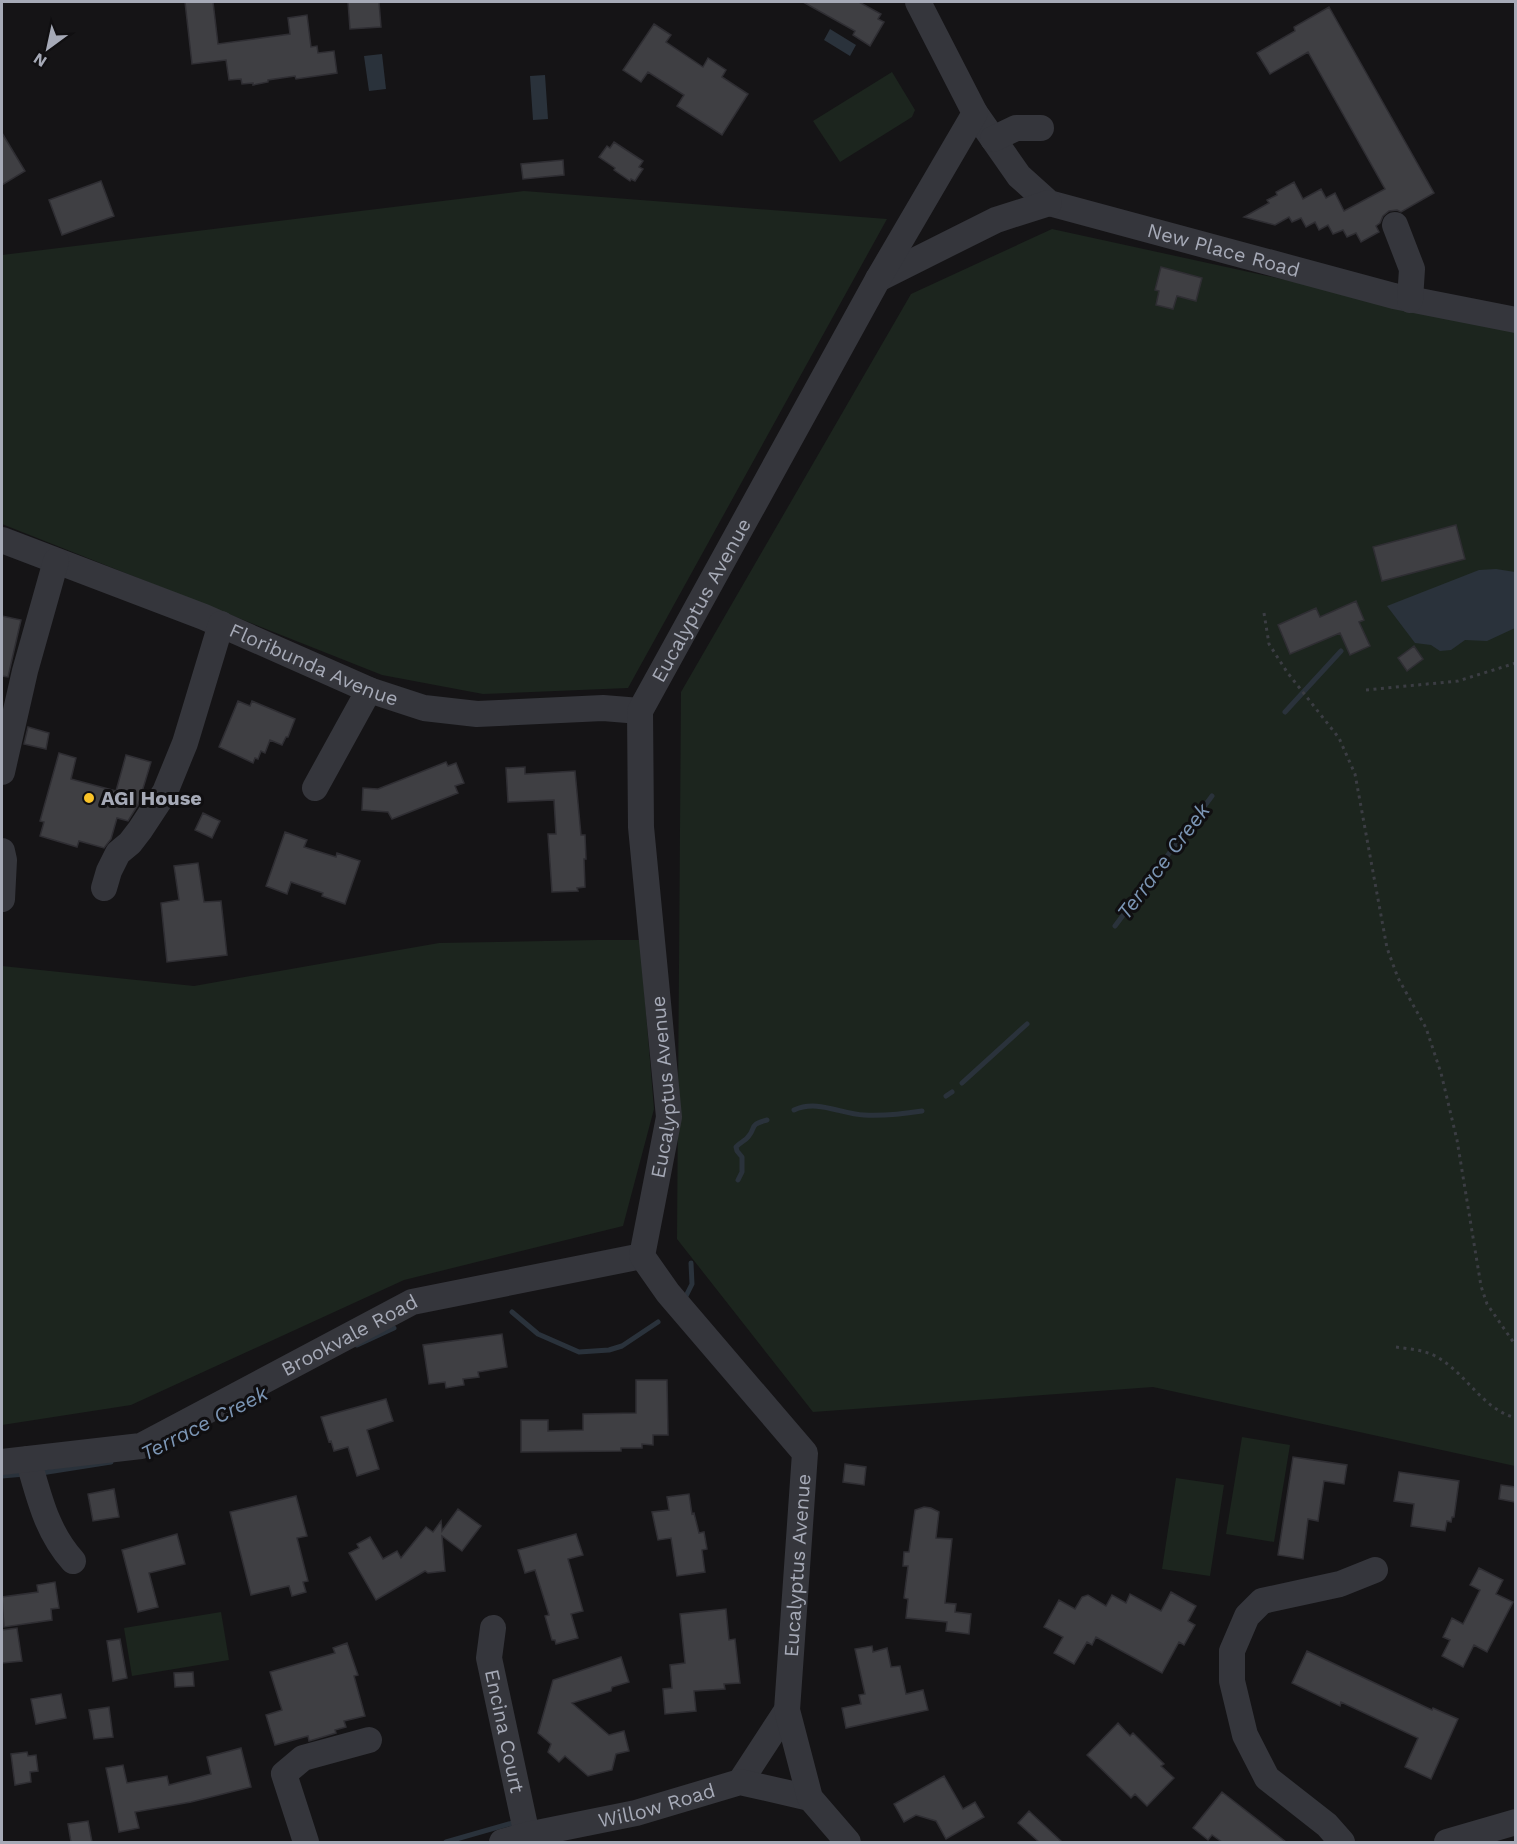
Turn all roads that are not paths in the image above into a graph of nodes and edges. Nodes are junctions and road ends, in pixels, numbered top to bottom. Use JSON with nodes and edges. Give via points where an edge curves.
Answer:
{"nodes":[{"id":1,"x":918,"y":2,"type":"edge"},
{"id":2,"x":975,"y":113,"type":"junction"},
{"id":3,"x":1041,"y":128,"type":"dead end"},
{"id":4,"x":993,"y":139,"type":"junction"},
{"id":5,"x":1049,"y":203,"type":"junction"},
{"id":6,"x":1395,"y":225,"type":"dead end"},
{"id":7,"x":878,"y":279,"type":"junction"},
{"id":8,"x":1410,"y":300,"type":"junction"},
{"id":9,"x":1515,"y":320,"type":"edge"},
{"id":10,"x":2,"y":540,"type":"edge"},
{"id":11,"x":56,"y":561,"type":"junction"},
{"id":12,"x":221,"y":624,"type":"junction"},
{"id":13,"x":369,"y":690,"type":"junction"},
{"id":14,"x":640,"y":711,"type":"junction"},
{"id":15,"x":2,"y":772,"type":"edge"},
{"id":16,"x":315,"y":788,"type":"dead end"},
{"id":17,"x":2,"y":851,"type":"edge"},
{"id":18,"x":104,"y":888,"type":"dead end"},
{"id":19,"x":2,"y":899,"type":"edge"},
{"id":20,"x":642,"y":1256,"type":"junction"},
{"id":21,"x":29,"y":1460,"type":"junction"},
{"id":22,"x":2,"y":1462,"type":"edge"},
{"id":23,"x":73,"y":1561,"type":"dead end"},
{"id":24,"x":1375,"y":1570,"type":"dead end"},
{"id":25,"x":493,"y":1628,"type":"dead end"},
{"id":26,"x":787,"y":1710,"type":"junction"},
{"id":27,"x":369,"y":1740,"type":"dead end"},
{"id":28,"x":740,"y":1782,"type":"junction"},
{"id":29,"x":810,"y":1798,"type":"junction"},
{"id":30,"x":1515,"y":1822,"type":"edge"},
{"id":31,"x":527,"y":1834,"type":"junction"},
{"id":32,"x":841,"y":1839,"type":"edge"},
{"id":33,"x":306,"y":1842,"type":"edge"},
{"id":34,"x":501,"y":1842,"type":"edge"},
{"id":35,"x":1342,"y":1842,"type":"edge"},
{"id":36,"x":1447,"y":1842,"type":"edge"}],
"edges":[{"from":1,"to":2,"type":"street"},
{"from":2,"to":4,"type":"street","name":"New Place Road"},
{"from":2,"to":7,"type":"street","name":"Eucalyptus Avenue"},
{"from":3,"to":4,"type":"street","via":[[1016,128]]},
{"from":4,"to":5,"type":"street","name":"New Place Road","via":[[1019,176]]},
{"from":5,"to":7,"type":"street","via":[[996,220]]},
{"from":5,"to":8,"type":"street","name":"New Place Road"},
{"from":6,"to":8,"type":"street","via":[[1412,269]]},
{"from":7,"to":14,"type":"street","name":"Eucalyptus Avenue"},
{"from":8,"to":9,"type":"street","name":"New Place Road"},
{"from":10,"to":11,"type":"street","name":"Floribunda Avenue"},
{"from":11,"to":12,"type":"street","name":"Floribunda Avenue"},
{"from":11,"to":15,"type":"street"},
{"from":12,"to":13,"type":"street","name":"Floribunda Avenue"},
{"from":12,"to":18,"type":"street","via":[[185,743],[165,792],[130,843],[118,853]]},
{"from":13,"to":14,"type":"street","name":"Floribunda Avenue","via":[[424,708],[477,714],[603,708]]},
{"from":13,"to":16,"type":"street"},
{"from":14,"to":20,"type":"street","name":"Eucalyptus Avenue","via":[[641,828],[669,1117]]},
{"from":17,"to":19,"type":"street"},
{"from":20,"to":21,"type":"street","name":"Brookvale Road","via":[[412,1302],[141,1446]]},
{"from":20,"to":26,"type":"street","name":"Eucalyptus Avenue","via":[[668,1293],[805,1453]]},
{"from":21,"to":22,"type":"street","name":"Brookvale Road"},
{"from":21,"to":23,"type":"street","via":[[46,1518]]},
{"from":24,"to":35,"type":"street","via":[[1340,1584],[1262,1601],[1247,1616],[1232,1651],[1232,1680],[1245,1735],[1267,1778],[1327,1825]]},
{"from":25,"to":31,"type":"street","name":"Encina Court","via":[[489,1658]]},
{"from":26,"to":28,"type":"street","name":"Willow Road"},
{"from":26,"to":29,"type":"street","name":"Eucalyptus Avenue"},
{"from":27,"to":33,"type":"street","via":[[303,1758],[284,1774]]},
{"from":28,"to":29,"type":"street","name":"Willow Road"},
{"from":28,"to":31,"type":"street","name":"Willow Road","via":[[636,1813]]},
{"from":29,"to":32,"type":"street","name":"Eucalyptus Avenue"},
{"from":30,"to":36,"type":"street"},
{"from":31,"to":34,"type":"street","name":"Willow Road"}]}
